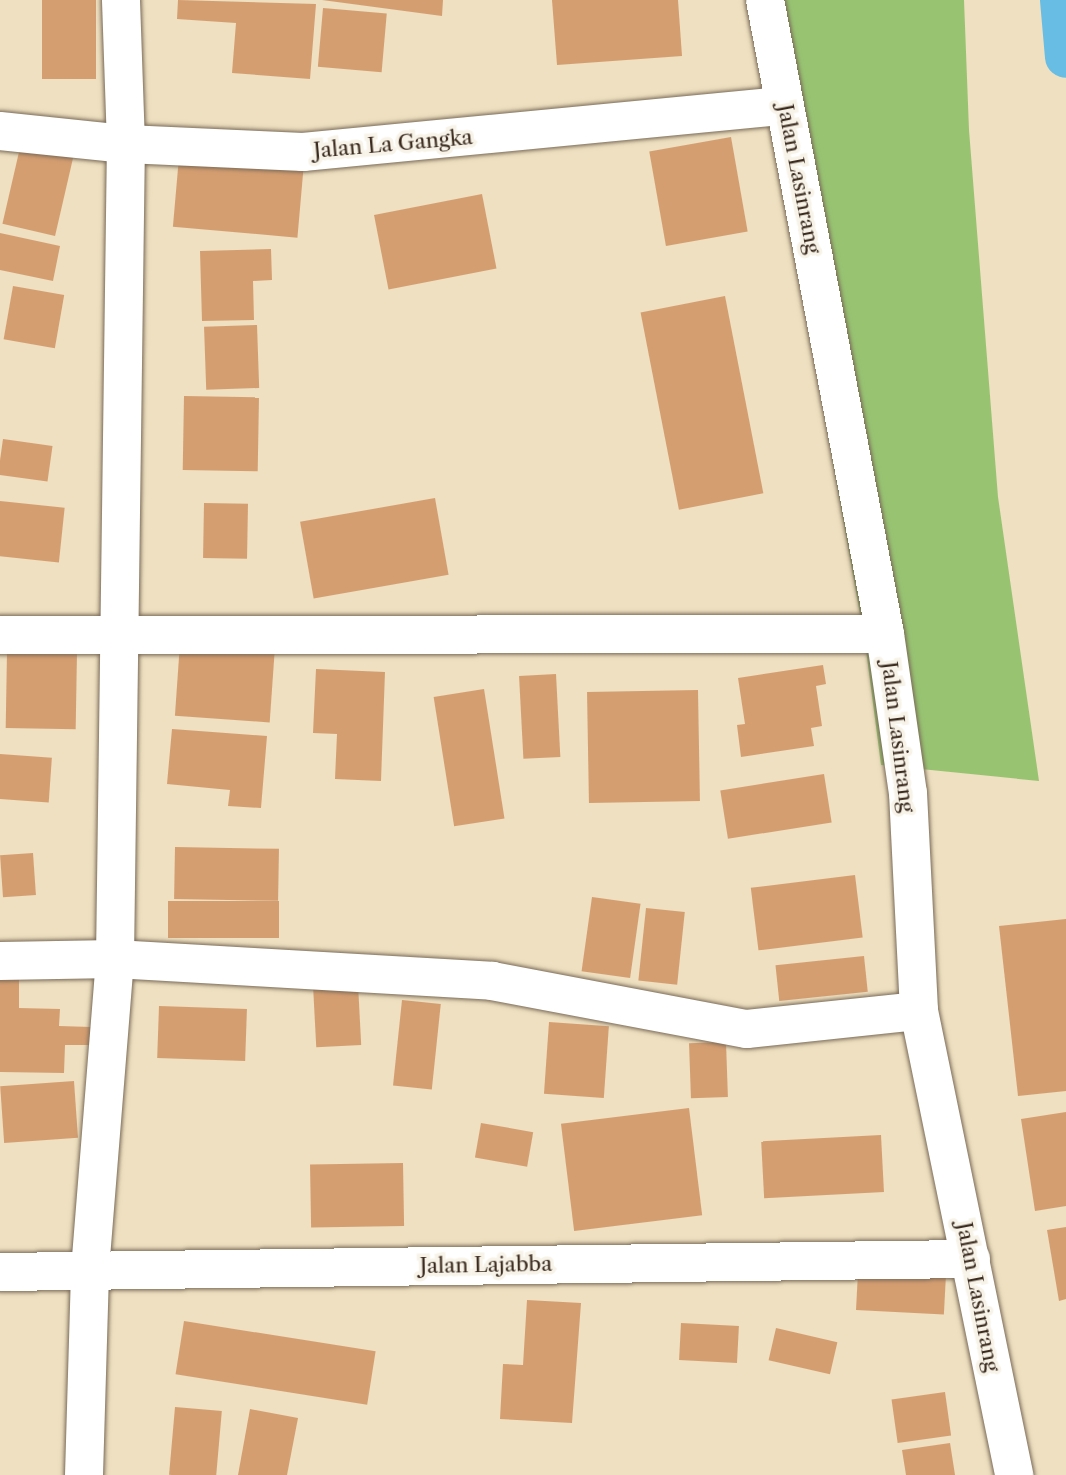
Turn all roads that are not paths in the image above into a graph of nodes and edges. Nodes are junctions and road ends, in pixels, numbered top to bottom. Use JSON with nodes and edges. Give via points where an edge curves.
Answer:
{"nodes":[{"id":1,"x":121,"y":0,"type":"edge"},
{"id":2,"x":765,"y":0,"type":"edge"},
{"id":3,"x":785,"y":106,"type":"junction"},
{"id":4,"x":0,"y":131,"type":"edge"},
{"id":5,"x":126,"y":144,"type":"junction"},
{"id":6,"x":885,"y":634,"type":"junction"},
{"id":7,"x":0,"y":635,"type":"edge"},
{"id":8,"x":118,"y":637,"type":"junction"},
{"id":9,"x":115,"y":959,"type":"junction"},
{"id":10,"x":0,"y":961,"type":"edge"},
{"id":11,"x":919,"y":1012,"type":"junction"},
{"id":12,"x":971,"y":1259,"type":"junction"},
{"id":13,"x":90,"y":1270,"type":"junction"},
{"id":14,"x":0,"y":1272,"type":"edge"},
{"id":15,"x":84,"y":1475,"type":"edge"},
{"id":16,"x":1014,"y":1475,"type":"edge"}],
"edges":[{"from":1,"to":5,"type":"street"},
{"from":2,"to":3,"type":"street","name":"Jalan Lasinrang"},
{"from":3,"to":5,"type":"street","name":"Jalan La Gangka","via":[[303,152]]},
{"from":3,"to":6,"type":"street","name":"Jalan Lasinrang"},
{"from":4,"to":5,"type":"street","name":"Jalan La Gangka"},
{"from":5,"to":8,"type":"street"},
{"from":6,"to":8,"type":"street"},
{"from":6,"to":11,"type":"street","name":"Jalan Lasinrang","via":[[908,793]]},
{"from":7,"to":8,"type":"street"},
{"from":8,"to":9,"type":"street"},
{"from":9,"to":10,"type":"street"},
{"from":9,"to":11,"type":"street","via":[[492,981],[747,1029]]},
{"from":9,"to":13,"type":"street"},
{"from":11,"to":12,"type":"street","name":"Jalan Lasinrang"},
{"from":12,"to":13,"type":"street","name":"Jalan Lajabba"},
{"from":12,"to":16,"type":"street","name":"Jalan Lasinrang"},
{"from":13,"to":14,"type":"street","name":"Jalan Lajabba"},
{"from":13,"to":15,"type":"street"}]}
